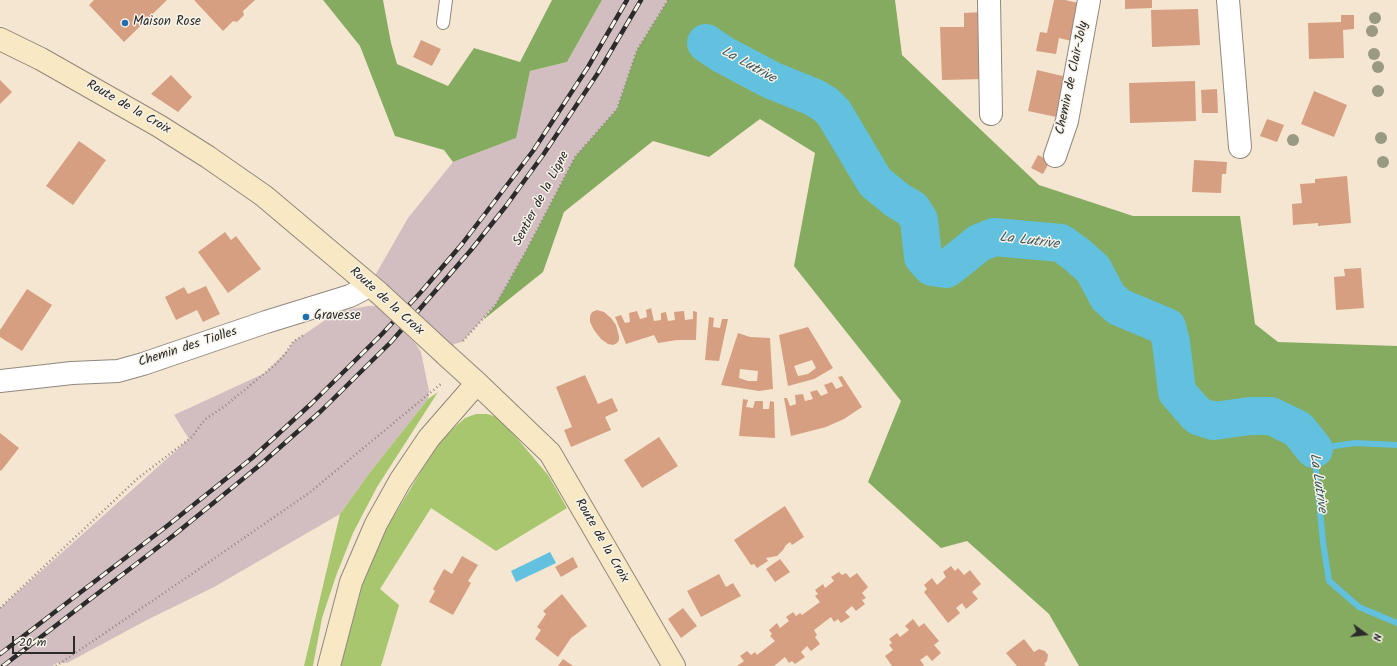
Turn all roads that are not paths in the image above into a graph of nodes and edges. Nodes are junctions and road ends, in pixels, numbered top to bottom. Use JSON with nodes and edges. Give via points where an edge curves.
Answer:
{"nodes":[{"id":1,"x":446,"y":0,"type":"edge"},
{"id":2,"x":989,"y":0,"type":"edge"},
{"id":3,"x":1089,"y":0,"type":"edge"},
{"id":4,"x":1228,"y":0,"type":"edge"},
{"id":5,"x":443,"y":23,"type":"dead end"},
{"id":6,"x":0,"y":39,"type":"edge"},
{"id":7,"x":991,"y":114,"type":"dead end"},
{"id":8,"x":1240,"y":147,"type":"dead end"},
{"id":9,"x":1055,"y":156,"type":"dead end"},
{"id":10,"x":374,"y":290,"type":"junction"},
{"id":11,"x":0,"y":381,"type":"edge"},
{"id":12,"x":477,"y":383,"type":"junction"},
{"id":13,"x":328,"y":666,"type":"edge"},
{"id":14,"x":674,"y":666,"type":"edge"}],
"edges":[{"from":1,"to":5,"type":"lane"},
{"from":2,"to":7,"type":"street"},
{"from":3,"to":9,"type":"street","name":"Chemin de Clair-Joly","via":[[1067,121]]},
{"from":4,"to":8,"type":"street"},
{"from":6,"to":10,"type":"street","name":"Route de la Croix","via":[[41,59],[208,157],[264,196]]},
{"from":10,"to":11,"type":"street","name":"Chemin des Tiolles","via":[[266,322],[118,371]]},
{"from":10,"to":12,"type":"street","name":"Route de la Croix","bridge":true,"via":[[453,348]]},
{"from":12,"to":13,"type":"street","via":[[429,438],[400,481],[376,524],[351,582]]},
{"from":12,"to":14,"type":"street","name":"Route de la Croix","via":[[550,453]]}]}
